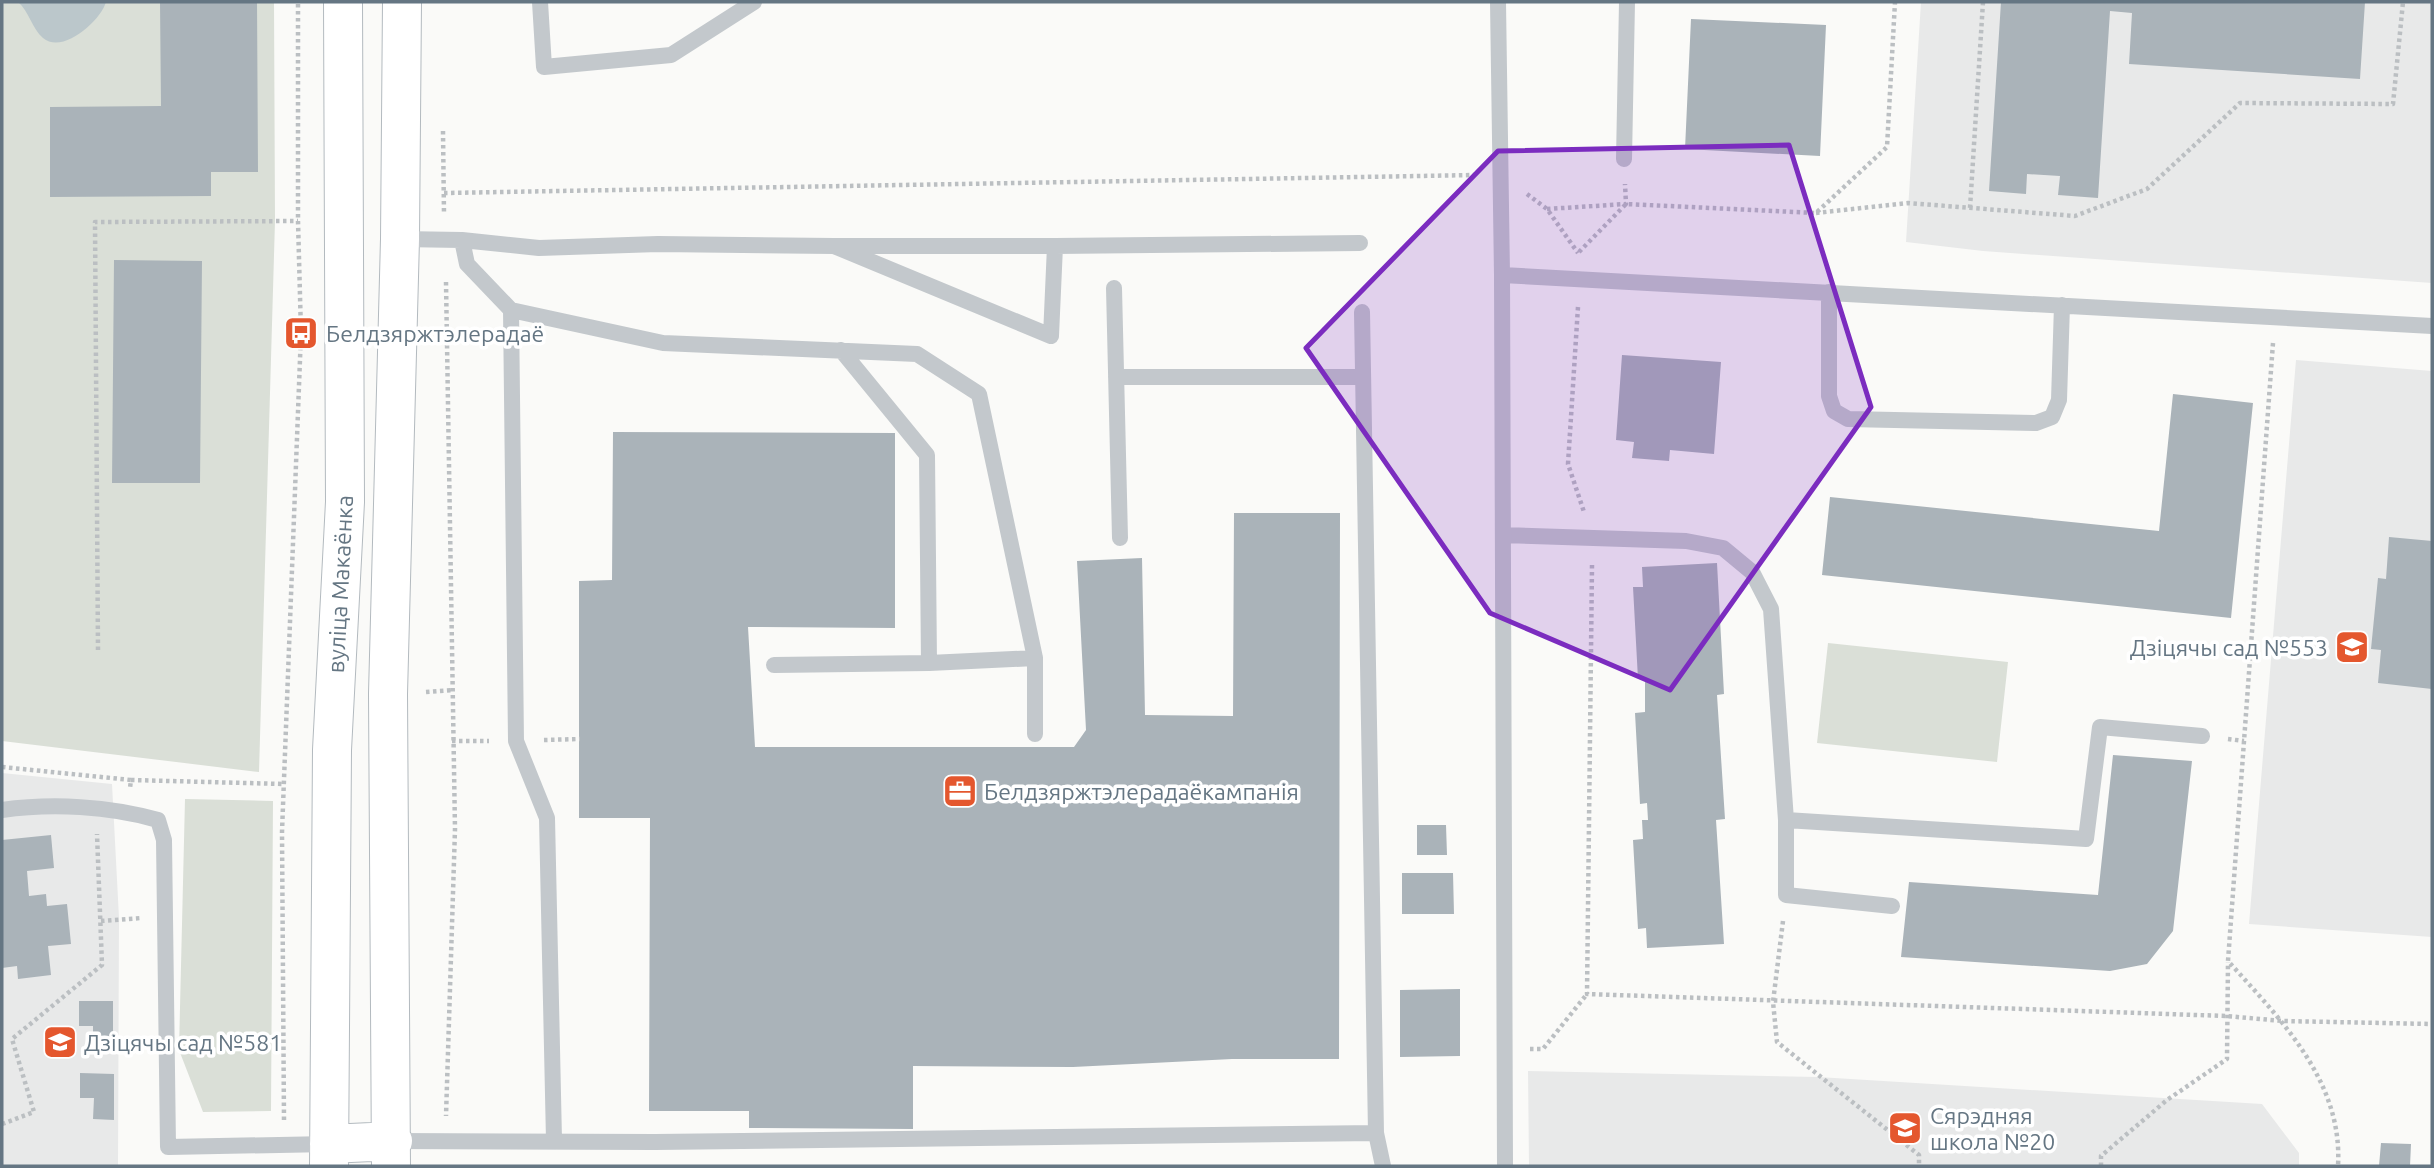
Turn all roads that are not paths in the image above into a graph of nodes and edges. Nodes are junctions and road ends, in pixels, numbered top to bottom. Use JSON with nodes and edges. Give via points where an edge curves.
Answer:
{"nodes":[{"id":1,"x":344,"y":2,"type":"edge"},
{"id":2,"x":402,"y":2,"type":"edge"},
{"id":3,"x":540,"y":2,"type":"edge"},
{"id":4,"x":754,"y":2,"type":"edge"},
{"id":5,"x":1498,"y":2,"type":"edge"},
{"id":6,"x":1627,"y":2,"type":"edge"},
{"id":7,"x":1624,"y":159,"type":"road end"},
{"id":8,"x":400,"y":239,"type":"junction"},
{"id":9,"x":462,"y":240,"type":"junction"},
{"id":10,"x":1360,"y":243,"type":"dead end"},
{"id":11,"x":834,"y":246,"type":"junction"},
{"id":12,"x":1055,"y":246,"type":"junction"},
{"id":13,"x":1502,"y":275,"type":"junction"},
{"id":14,"x":1114,"y":288,"type":"dead end"},
{"id":15,"x":1829,"y":292,"type":"junction"},
{"id":16,"x":2062,"y":305,"type":"junction"},
{"id":17,"x":510,"y":310,"type":"junction"},
{"id":18,"x":1362,"y":312,"type":"dead end"},
{"id":19,"x":2432,"y":326,"type":"edge"},
{"id":20,"x":841,"y":350,"type":"junction"},
{"id":21,"x":1116,"y":377,"type":"junction"},
{"id":22,"x":1363,"y":377,"type":"junction"},
{"id":23,"x":1503,"y":535,"type":"junction"},
{"id":24,"x":1120,"y":538,"type":"dead end"},
{"id":25,"x":1035,"y":658,"type":"junction"},
{"id":26,"x":929,"y":663,"type":"junction"},
{"id":27,"x":774,"y":665,"type":"dead end"},
{"id":28,"x":1035,"y":734,"type":"dead end"},
{"id":29,"x":2202,"y":736,"type":"dead end"},
{"id":30,"x":2,"y":810,"type":"edge"},
{"id":31,"x":1786,"y":821,"type":"junction"},
{"id":32,"x":1892,"y":906,"type":"dead end"},
{"id":33,"x":1376,"y":1133,"type":"junction"},
{"id":34,"x":554,"y":1140,"type":"junction"},
{"id":35,"x":392,"y":1154,"type":"edge"},
{"id":36,"x":329,"y":1155,"type":"edge"},
{"id":37,"x":1383,"y":1166,"type":"edge"},
{"id":38,"x":1505,"y":1166,"type":"edge"}],
"edges":[{"from":1,"to":36,"type":"street","name":"вуліца Макаёнка","via":[[345,489],[332,750]]},
{"from":2,"to":8,"type":"street"},
{"from":3,"to":4,"type":"lane","via":[[544,67],[671,55]]},
{"from":5,"to":13,"type":"lane"},
{"from":6,"to":7,"type":"lane"},
{"from":8,"to":9,"type":"lane"},
{"from":8,"to":35,"type":"street","via":[[388,694]]},
{"from":9,"to":11,"type":"lane","via":[[539,248]]},
{"from":9,"to":17,"type":"lane","via":[[467,264]]},
{"from":10,"to":12,"type":"lane"},
{"from":11,"to":12,"type":"lane"},
{"from":11,"to":12,"type":"lane","via":[[1051,336]]},
{"from":13,"to":15,"type":"lane"},
{"from":13,"to":23,"type":"lane"},
{"from":14,"to":21,"type":"lane"},
{"from":15,"to":16,"type":"lane"},
{"from":15,"to":16,"type":"lane","via":[[1829,396],[1835,411],[1848,419],[2036,423],[2052,417],[2059,400]]},
{"from":16,"to":19,"type":"lane"},
{"from":17,"to":20,"type":"lane","via":[[663,343]]},
{"from":17,"to":34,"type":"lane","via":[[516,741],[547,818]]},
{"from":18,"to":22,"type":"lane"},
{"from":20,"to":25,"type":"lane","via":[[917,354],[979,394]]},
{"from":20,"to":26,"type":"lane","via":[[926,455]]},
{"from":21,"to":22,"type":"lane"},
{"from":21,"to":24,"type":"lane"},
{"from":22,"to":33,"type":"lane"},
{"from":23,"to":31,"type":"lane","via":[[1686,541],[1723,548],[1752,572],[1771,609]]},
{"from":23,"to":38,"type":"lane"},
{"from":25,"to":26,"type":"lane"},
{"from":25,"to":28,"type":"lane"},
{"from":26,"to":27,"type":"lane"},
{"from":29,"to":31,"type":"lane","via":[[2100,727],[2086,839]]},
{"from":30,"to":36,"type":"lane","via":[[96,808],[158,820],[164,841],[168,1147],[285,1144]]},
{"from":31,"to":32,"type":"lane","via":[[1786,895]]},
{"from":33,"to":34,"type":"lane"},
{"from":33,"to":37,"type":"lane"},
{"from":34,"to":35,"type":"lane","via":[[446,1141]]},
{"from":35,"to":36,"type":"street"}]}
